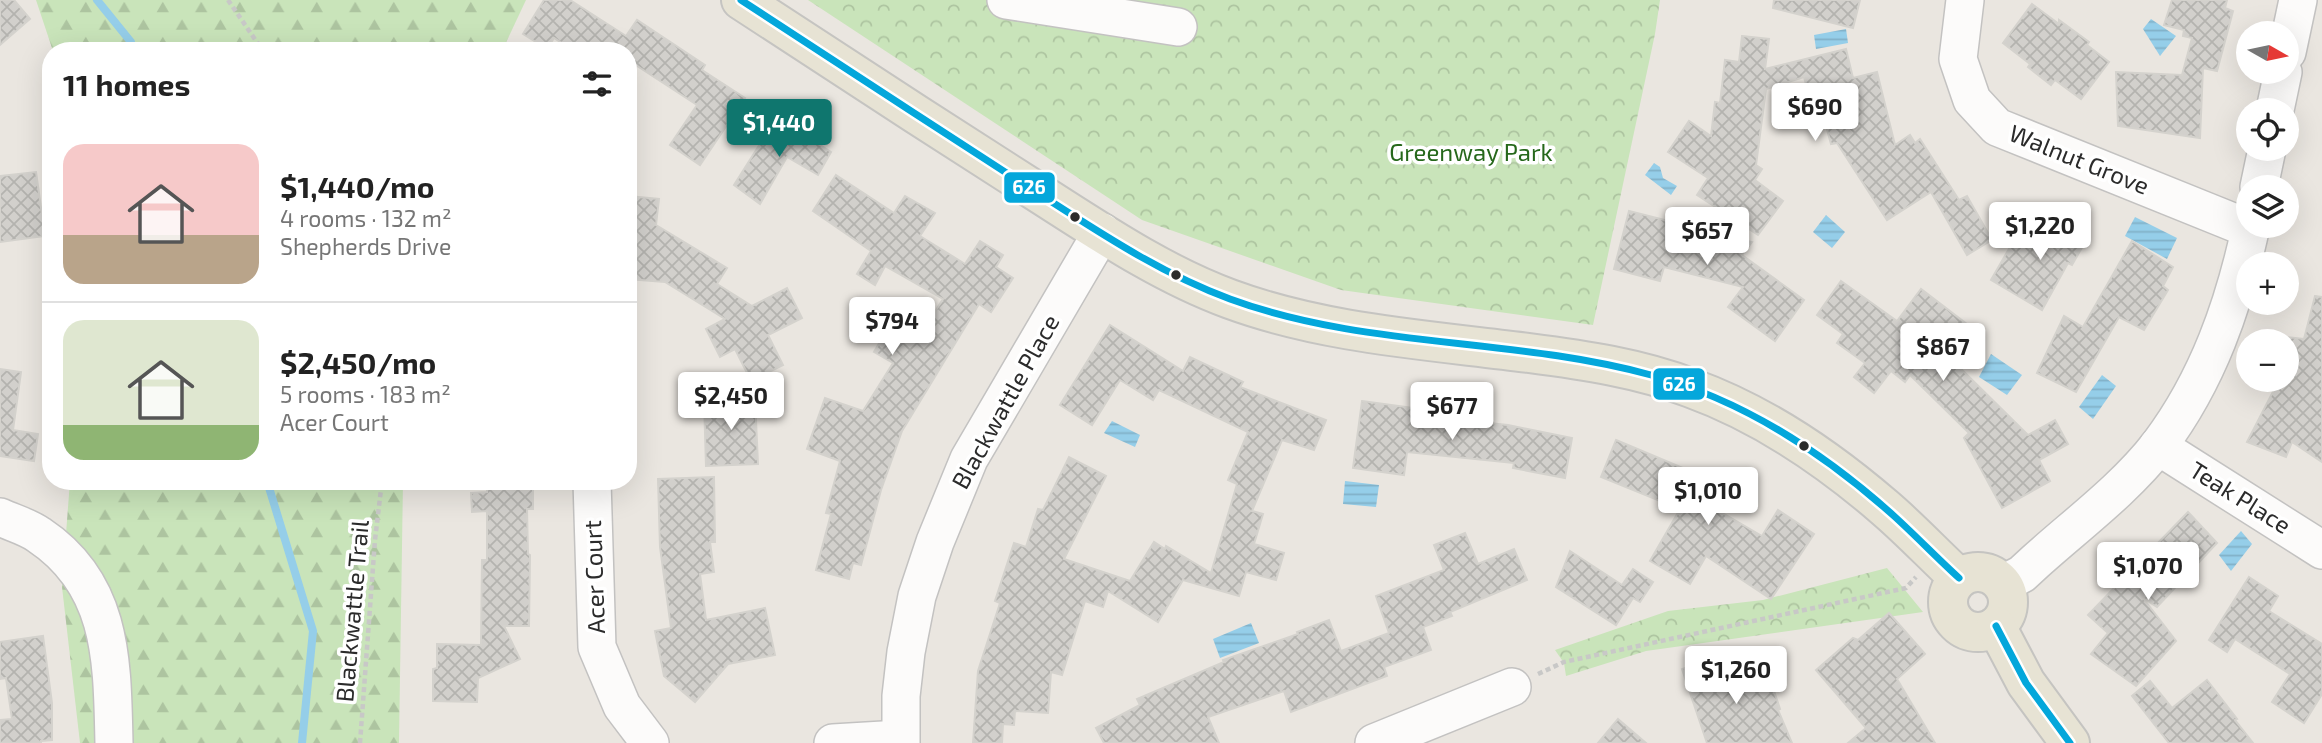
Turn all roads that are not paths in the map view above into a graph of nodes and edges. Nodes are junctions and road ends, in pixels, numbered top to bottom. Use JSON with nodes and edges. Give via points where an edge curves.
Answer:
{"nodes":[{"id":1,"x":741,"y":0,"type":"edge"},
{"id":2,"x":1006,"y":0,"type":"edge"},
{"id":3,"x":1965,"y":0,"type":"edge"},
{"id":4,"x":2298,"y":0,"type":"edge"},
{"id":5,"x":2294,"y":21,"type":"edge"},
{"id":6,"x":1178,"y":27,"type":"dead end"},
{"id":7,"x":2236,"y":222,"type":"edge"},
{"id":8,"x":1102,"y":232,"type":"junction"},
{"id":9,"x":2249,"y":238,"type":"edge"},
{"id":10,"x":2158,"y":446,"type":"junction"},
{"id":11,"x":592,"y":490,"type":"edge"},
{"id":12,"x":0,"y":517,"type":"edge"},
{"id":13,"x":2322,"y":550,"type":"edge"},
{"id":14,"x":1947,"y":568,"type":"junction"},
{"id":15,"x":2003,"y":584,"type":"junction"},
{"id":16,"x":1996,"y":626,"type":"junction"},
{"id":17,"x":1512,"y":687,"type":"road end"},
{"id":18,"x":2057,"y":739,"type":"edge"},
{"id":19,"x":901,"y":741,"type":"edge"},
{"id":20,"x":114,"y":743,"type":"edge"},
{"id":21,"x":650,"y":743,"type":"edge"},
{"id":22,"x":833,"y":743,"type":"edge"},
{"id":23,"x":1374,"y":743,"type":"edge"}],
"edges":[{"from":1,"to":8,"type":"main road"},
{"from":2,"to":6,"type":"street"},
{"from":3,"to":7,"type":"street","name":"Walnut Grove","via":[[1958,60],[1972,100],[1997,127]]},
{"from":4,"to":5,"type":"street"},
{"from":8,"to":14,"type":"main road","via":[[1191,282],[1270,312],[1378,333],[1589,362],[1691,388],[1736,407],[1819,455],[1886,509]]},
{"from":8,"to":19,"type":"street","name":"Blackwattle Place","via":[[969,460],[935,542],[906,652]]},
{"from":9,"to":10,"type":"street","via":[[2215,350]]},
{"from":10,"to":13,"type":"street","name":"Teak Place"},
{"from":10,"to":15,"type":"street","via":[[2035,562]]},
{"from":11,"to":21,"type":"street","name":"Acer Court","via":[[597,648],[622,706]]},
{"from":12,"to":20,"type":"street","via":[[38,534],[73,563],[99,607],[112,661]]},
{"from":14,"to":15,"type":"main road","via":[[1987,573]]},
{"from":14,"to":16,"type":"main road","via":[[1948,606],[1958,624],[1977,632]]},
{"from":15,"to":16,"type":"main road","via":[[2008,602]]},
{"from":16,"to":18,"type":"main road"},
{"from":17,"to":23,"type":"street"},
{"from":19,"to":22,"type":"street"}]}
